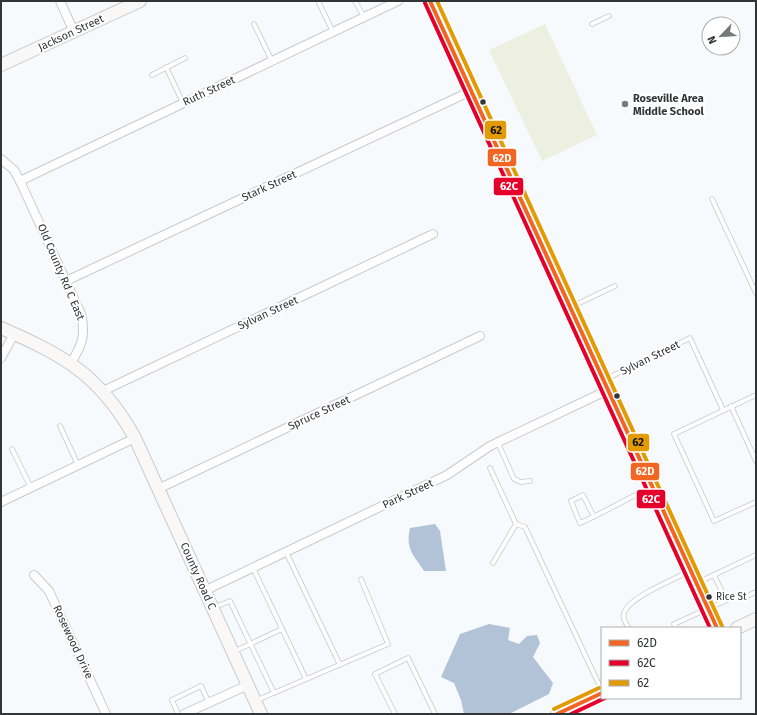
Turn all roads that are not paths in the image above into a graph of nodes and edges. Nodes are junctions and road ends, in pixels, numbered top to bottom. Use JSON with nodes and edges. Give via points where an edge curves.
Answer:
{"nodes":[{"id":1,"x":60,"y":1,"type":"edge"},
{"id":2,"x":140,"y":1,"type":"edge"},
{"id":3,"x":318,"y":1,"type":"edge"},
{"id":4,"x":355,"y":1,"type":"edge"},
{"id":5,"x":398,"y":1,"type":"edge"},
{"id":6,"x":430,"y":1,"type":"edge"},
{"id":7,"x":609,"y":16,"type":"dead end"},
{"id":8,"x":364,"y":17,"type":"junction"},
{"id":9,"x":254,"y":24,"type":"dead end"},
{"id":10,"x":592,"y":24,"type":"dead end"},
{"id":11,"x":74,"y":32,"type":"junction"},
{"id":12,"x":333,"y":32,"type":"junction"},
{"id":13,"x":185,"y":58,"type":"dead end"},
{"id":14,"x":272,"y":61,"type":"junction"},
{"id":15,"x":1,"y":65,"type":"edge"},
{"id":16,"x":166,"y":67,"type":"junction"},
{"id":17,"x":152,"y":75,"type":"dead end"},
{"id":18,"x":471,"y":91,"type":"junction"},
{"id":19,"x":183,"y":103,"type":"junction"},
{"id":20,"x":1,"y":159,"type":"edge"},
{"id":21,"x":20,"y":181,"type":"junction"},
{"id":22,"x":712,"y":199,"type":"dead end"},
{"id":23,"x":433,"y":234,"type":"dead end"},
{"id":24,"x":66,"y":281,"type":"junction"},
{"id":25,"x":615,"y":286,"type":"dead end"},
{"id":26,"x":756,"y":293,"type":"edge"},
{"id":27,"x":570,"y":307,"type":"junction"},
{"id":28,"x":1,"y":328,"type":"edge"},
{"id":29,"x":14,"y":334,"type":"junction"},
{"id":30,"x":480,"y":336,"type":"dead end"},
{"id":31,"x":1,"y":358,"type":"edge"},
{"id":32,"x":71,"y":363,"type":"junction"},
{"id":33,"x":606,"y":385,"type":"junction"},
{"id":34,"x":103,"y":391,"type":"junction"},
{"id":35,"x":756,"y":395,"type":"edge"},
{"id":36,"x":731,"y":406,"type":"junction"},
{"id":37,"x":723,"y":410,"type":"junction"},
{"id":38,"x":60,"y":426,"type":"dead end"},
{"id":39,"x":135,"y":438,"type":"junction"},
{"id":40,"x":498,"y":442,"type":"junction"},
{"id":41,"x":12,"y":448,"type":"dead end"},
{"id":42,"x":756,"y":461,"type":"edge"},
{"id":43,"x":78,"y":465,"type":"junction"},
{"id":44,"x":490,"y":468,"type":"dead end"},
{"id":45,"x":530,"y":481,"type":"dead end"},
{"id":46,"x":652,"y":486,"type":"junction"},
{"id":47,"x":31,"y":488,"type":"junction"},
{"id":48,"x":158,"y":489,"type":"junction"},
{"id":49,"x":1,"y":502,"type":"edge"},
{"id":50,"x":756,"y":502,"type":"edge"},
{"id":51,"x":594,"y":517,"type":"junction"},
{"id":52,"x":516,"y":524,"type":"junction"},
{"id":53,"x":286,"y":552,"type":"junction"},
{"id":54,"x":756,"y":555,"type":"edge"},
{"id":55,"x":493,"y":563,"type":"dead end"},
{"id":56,"x":253,"y":568,"type":"junction"},
{"id":57,"x":691,"y":571,"type":"junction"},
{"id":58,"x":714,"y":574,"type":"junction"},
{"id":59,"x":34,"y":575,"type":"dead end"},
{"id":60,"x":361,"y":579,"type":"dead end"},
{"id":61,"x":697,"y":583,"type":"junction"},
{"id":62,"x":204,"y":591,"type":"junction"},
{"id":63,"x":756,"y":592,"type":"edge"},
{"id":64,"x":726,"y":600,"type":"junction"},
{"id":65,"x":212,"y":608,"type":"junction"},
{"id":66,"x":708,"y":608,"type":"junction"},
{"id":67,"x":756,"y":619,"type":"edge"},
{"id":68,"x":629,"y":627,"type":"edge"},
{"id":69,"x":676,"y":627,"type":"edge"},
{"id":70,"x":717,"y":627,"type":"edge"},
{"id":71,"x":739,"y":627,"type":"edge"},
{"id":72,"x":282,"y":629,"type":"junction"},
{"id":73,"x":250,"y":644,"type":"junction"},
{"id":74,"x":233,"y":652,"type":"junction"},
{"id":75,"x":340,"y":664,"type":"junction"},
{"id":76,"x":306,"y":679,"type":"junction"},
{"id":77,"x":248,"y":685,"type":"junction"},
{"id":78,"x":601,"y":690,"type":"edge"},
{"id":79,"x":601,"y":692,"type":"edge"},
{"id":80,"x":274,"y":693,"type":"junction"},
{"id":81,"x":255,"y":701,"type":"junction"},
{"id":82,"x":209,"y":703,"type":"junction"},
{"id":83,"x":106,"y":714,"type":"edge"},
{"id":84,"x":178,"y":714,"type":"edge"},
{"id":85,"x":184,"y":714,"type":"edge"},
{"id":86,"x":261,"y":714,"type":"edge"},
{"id":87,"x":394,"y":714,"type":"edge"},
{"id":88,"x":435,"y":714,"type":"edge"},
{"id":89,"x":557,"y":714,"type":"edge"}],
"edges":[{"from":1,"to":11,"type":"street"},
{"from":2,"to":11,"type":"street","name":"Jackson Street"},
{"from":3,"to":12,"type":"lane"},
{"from":4,"to":8,"type":"lane"},
{"from":5,"to":8,"type":"street","name":"Ruth Street"},
{"from":6,"to":18,"type":"street"},
{"from":7,"to":10,"type":"lane"},
{"from":8,"to":12,"type":"street","name":"Ruth Street"},
{"from":9,"to":14,"type":"lane"},
{"from":11,"to":15,"type":"street","name":"Jackson Street"},
{"from":12,"to":14,"type":"street","name":"Ruth Street"},
{"from":13,"to":16,"type":"lane"},
{"from":14,"to":19,"type":"street","name":"Ruth Street"},
{"from":16,"to":17,"type":"lane"},
{"from":16,"to":19,"type":"lane"},
{"from":18,"to":24,"type":"street","name":"Stark Street"},
{"from":18,"to":27,"type":"street"},
{"from":19,"to":21,"type":"street","name":"Ruth Street"},
{"from":20,"to":21,"type":"street","name":"Old County Rd C East","via":[[14,170]]},
{"from":21,"to":24,"type":"street","name":"Old County Rd C East"},
{"from":22,"to":26,"type":"lane"},
{"from":23,"to":34,"type":"street","name":"Sylvan Street"},
{"from":24,"to":32,"type":"street","name":"Old County Rd C East","via":[[81,314],[84,328],[82,342]]},
{"from":25,"to":27,"type":"lane"},
{"from":27,"to":33,"type":"street"},
{"from":28,"to":29,"type":"street","name":"County Road C"},
{"from":29,"to":31,"type":"street"},
{"from":29,"to":32,"type":"street","name":"County Road C"},
{"from":30,"to":48,"type":"street","name":"Spruce Street"},
{"from":32,"to":34,"type":"street","name":"County Road C"},
{"from":33,"to":37,"type":"lane","name":"Sylvan Street","via":[[690,338]]},
{"from":33,"to":40,"type":"street","name":"Park Street"},
{"from":33,"to":46,"type":"street"},
{"from":34,"to":39,"type":"street","name":"County Road C"},
{"from":35,"to":36,"type":"lane"},
{"from":36,"to":37,"type":"lane"},
{"from":36,"to":42,"type":"lane"},
{"from":37,"to":50,"type":"lane","via":[[674,434],[714,521]]},
{"from":38,"to":43,"type":"lane"},
{"from":39,"to":43,"type":"street"},
{"from":39,"to":48,"type":"street","name":"County Road C"},
{"from":40,"to":45,"type":"lane","via":[[513,477],[521,482]]},
{"from":40,"to":53,"type":"street","name":"Park Street","via":[[479,452],[452,473]]},
{"from":41,"to":47,"type":"lane"},
{"from":43,"to":47,"type":"street"},
{"from":44,"to":52,"type":"lane"},
{"from":46,"to":51,"type":"lane"},
{"from":46,"to":57,"type":"street"},
{"from":47,"to":49,"type":"street"},
{"from":48,"to":62,"type":"street","name":"County Road C"},
{"from":51,"to":51,"type":"lane","via":[[580,523],[571,501],[583,495]]},
{"from":52,"to":55,"type":"lane"},
{"from":52,"to":78,"type":"lane","via":[[525,527]]},
{"from":53,"to":56,"type":"street","name":"Park Street"},
{"from":53,"to":75,"type":"lane"},
{"from":54,"to":58,"type":"lane"},
{"from":56,"to":62,"type":"street","name":"Park Street"},
{"from":56,"to":72,"type":"lane"},
{"from":57,"to":61,"type":"street"},
{"from":57,"to":68,"type":"lane","via":[[635,600],[624,613]]},
{"from":58,"to":61,"type":"lane"},
{"from":58,"to":64,"type":"lane"},
{"from":59,"to":83,"type":"street","name":"Rosewood Drive","via":[[49,591]]},
{"from":60,"to":75,"type":"lane","via":[[388,644]]},
{"from":61,"to":66,"type":"street"},
{"from":62,"to":65,"type":"street","name":"County Road C"},
{"from":63,"to":64,"type":"lane"},
{"from":64,"to":66,"type":"lane"},
{"from":65,"to":73,"type":"lane","via":[[230,601]]},
{"from":65,"to":74,"type":"street","name":"County Road C"},
{"from":66,"to":69,"type":"lane","via":[[674,624]]},
{"from":66,"to":70,"type":"street"},
{"from":67,"to":71,"type":"street"},
{"from":72,"to":73,"type":"lane"},
{"from":72,"to":76,"type":"lane"},
{"from":73,"to":74,"type":"lane"},
{"from":73,"to":80,"type":"lane"},
{"from":74,"to":77,"type":"street","name":"County Road C"},
{"from":75,"to":76,"type":"lane"},
{"from":76,"to":80,"type":"lane"},
{"from":77,"to":81,"type":"street","name":"County Road C"},
{"from":77,"to":82,"type":"street"},
{"from":79,"to":89,"type":"street"},
{"from":80,"to":81,"type":"lane"},
{"from":81,"to":86,"type":"street","name":"County Road C"},
{"from":82,"to":84,"type":"lane","via":[[201,686],[172,700]]},
{"from":82,"to":85,"type":"street"},
{"from":87,"to":88,"type":"lane","via":[[375,674],[408,658]]}]}
